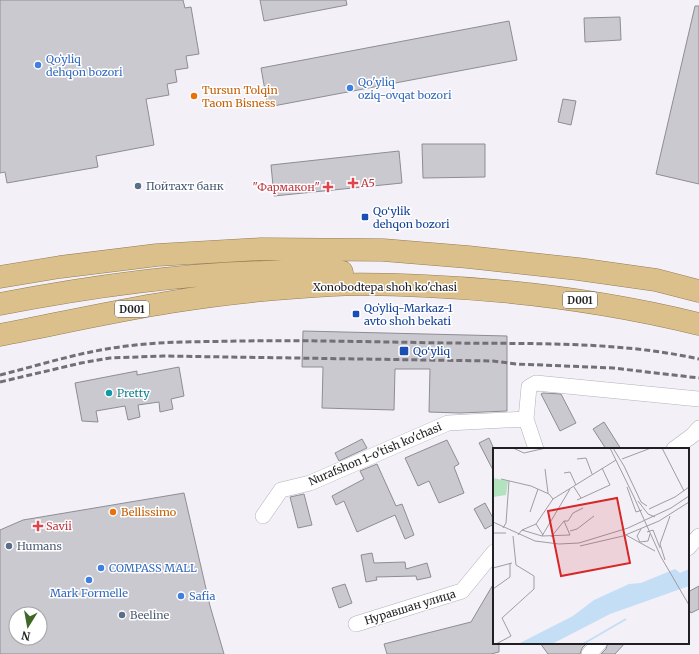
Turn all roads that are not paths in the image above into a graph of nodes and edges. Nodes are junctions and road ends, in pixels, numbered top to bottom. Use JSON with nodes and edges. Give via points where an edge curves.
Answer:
{"nodes":[{"id":1,"x":6,"y":276,"type":"edge"},
{"id":2,"x":458,"y":288,"type":"junction"},
{"id":3,"x":699,"y":291,"type":"edge"},
{"id":4,"x":0,"y":304,"type":"edge"},
{"id":5,"x":699,"y":324,"type":"edge"},
{"id":6,"x":0,"y":335,"type":"edge"},
{"id":7,"x":699,"y":399,"type":"edge"},
{"id":8,"x":526,"y":419,"type":"junction"},
{"id":9,"x":699,"y":428,"type":"edge"},
{"id":10,"x":536,"y":448,"type":"edge"},
{"id":11,"x":675,"y":448,"type":"edge"},
{"id":12,"x":263,"y":516,"type":"dead end"},
{"id":13,"x":699,"y":536,"type":"edge"},
{"id":14,"x":689,"y":547,"type":"edge"},
{"id":15,"x":493,"y":553,"type":"edge"},
{"id":16,"x":356,"y":624,"type":"dead end"},
{"id":17,"x":598,"y":644,"type":"edge"},
{"id":18,"x":590,"y":654,"type":"edge"}],
"edges":[{"from":1,"to":3,"type":"highway","via":[[157,255],[261,249],[383,250],[578,269],[656,280]]},
{"from":2,"to":4,"type":"highway","via":[[328,270],[246,272],[134,282]]},
{"from":2,"to":5,"type":"highway","name":"Xonobodtepa shoh ko'chasi","number":"D001","via":[[601,303]]},
{"from":2,"to":6,"type":"highway","name":"Xonobodtepa shoh ko'chasi","number":"D001","via":[[335,284],[258,291],[170,302]]},
{"from":7,"to":8,"type":"street","via":[[536,383],[529,387]]},
{"from":8,"to":10,"type":"street"},
{"from":8,"to":12,"type":"street","name":"Nurafshon 1-o'tish ko'chasi","via":[[448,423],[310,483],[281,490]]},
{"from":9,"to":11,"type":"street"},
{"from":13,"to":14,"type":"street"},
{"from":15,"to":16,"type":"street","name":"Нуравшан улица","via":[[462,591]]},
{"from":17,"to":18,"type":"street"}]}
